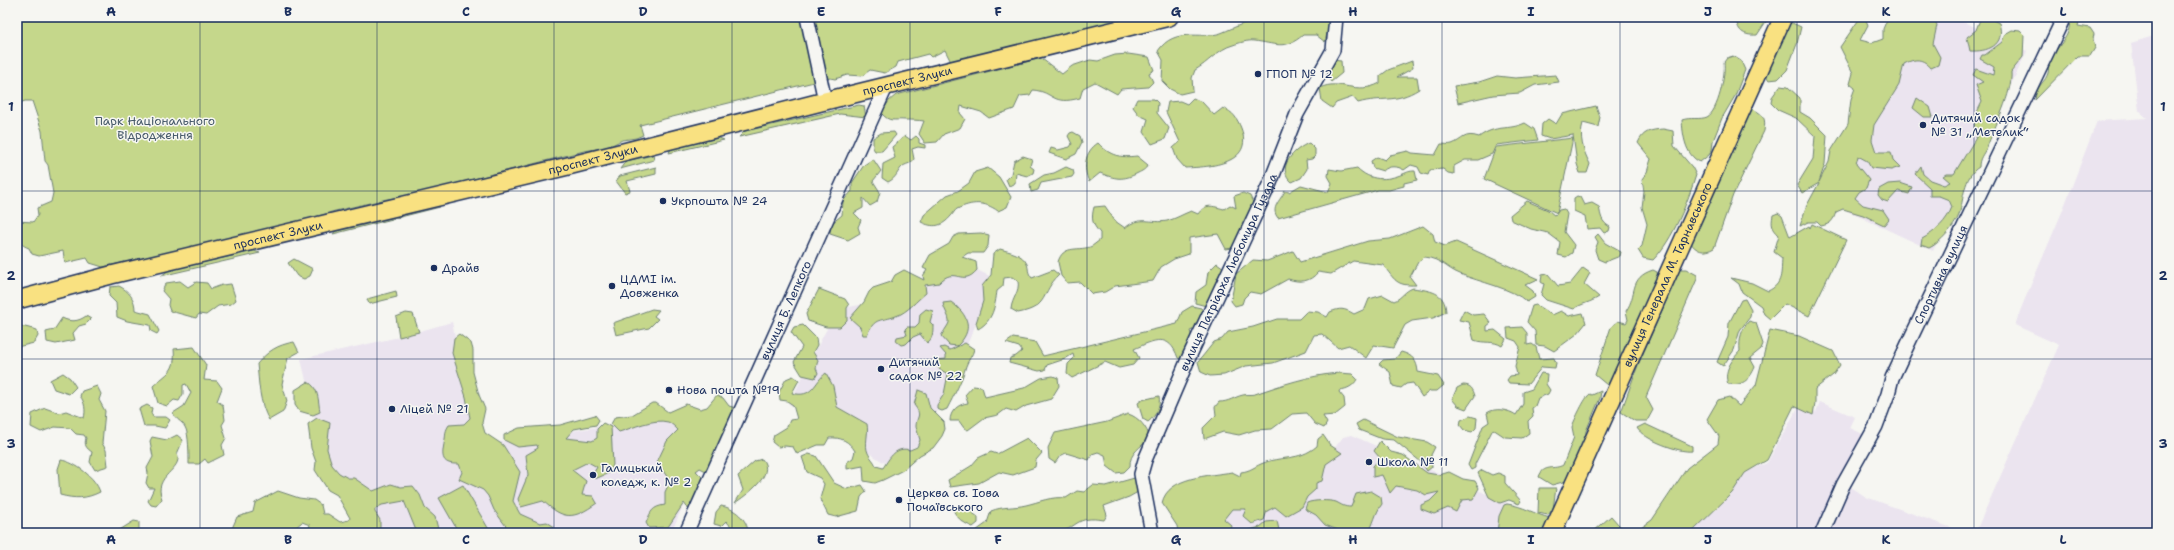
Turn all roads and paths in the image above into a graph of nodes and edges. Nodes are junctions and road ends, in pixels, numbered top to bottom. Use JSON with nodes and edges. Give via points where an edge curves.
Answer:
{"nodes":[{"id":1,"x":807,"y":17,"type":"edge"},
{"id":2,"x":1169,"y":17,"type":"edge"},
{"id":3,"x":1336,"y":17,"type":"edge"},
{"id":4,"x":1783,"y":17,"type":"edge"},
{"id":5,"x":2064,"y":17,"type":"edge"},
{"id":6,"x":886,"y":87,"type":"junction"},
{"id":7,"x":825,"y":101,"type":"junction"},
{"id":8,"x":17,"y":300,"type":"edge"},
{"id":9,"x":686,"y":533,"type":"edge"},
{"id":10,"x":1152,"y":533,"type":"edge"},
{"id":11,"x":1552,"y":533,"type":"edge"},
{"id":12,"x":1822,"y":533,"type":"edge"}],
"edges":[{"from":1,"to":7,"type":"street"},
{"from":2,"to":6,"type":"main road","name":"проспект Злуки"},
{"from":3,"to":10,"type":"street","name":"вулиця Патріарха Любомира Гузара","via":[[1333,50],[1297,114],[1270,183],[1189,357],[1140,474]]},
{"from":4,"to":11,"type":"main road","name":"вулиця Генерала М. Тарнавського"},
{"from":5,"to":12,"type":"street","name":"Спортивна вулиця","via":[[1892,378],[1876,426],[1843,486]]},
{"from":6,"to":7,"type":"main road","name":"проспект Злуки"},
{"from":6,"to":9,"type":"street","name":"вулиця Б. Лепкого"},
{"from":7,"to":8,"type":"main road","name":"проспект Злуки"}]}
